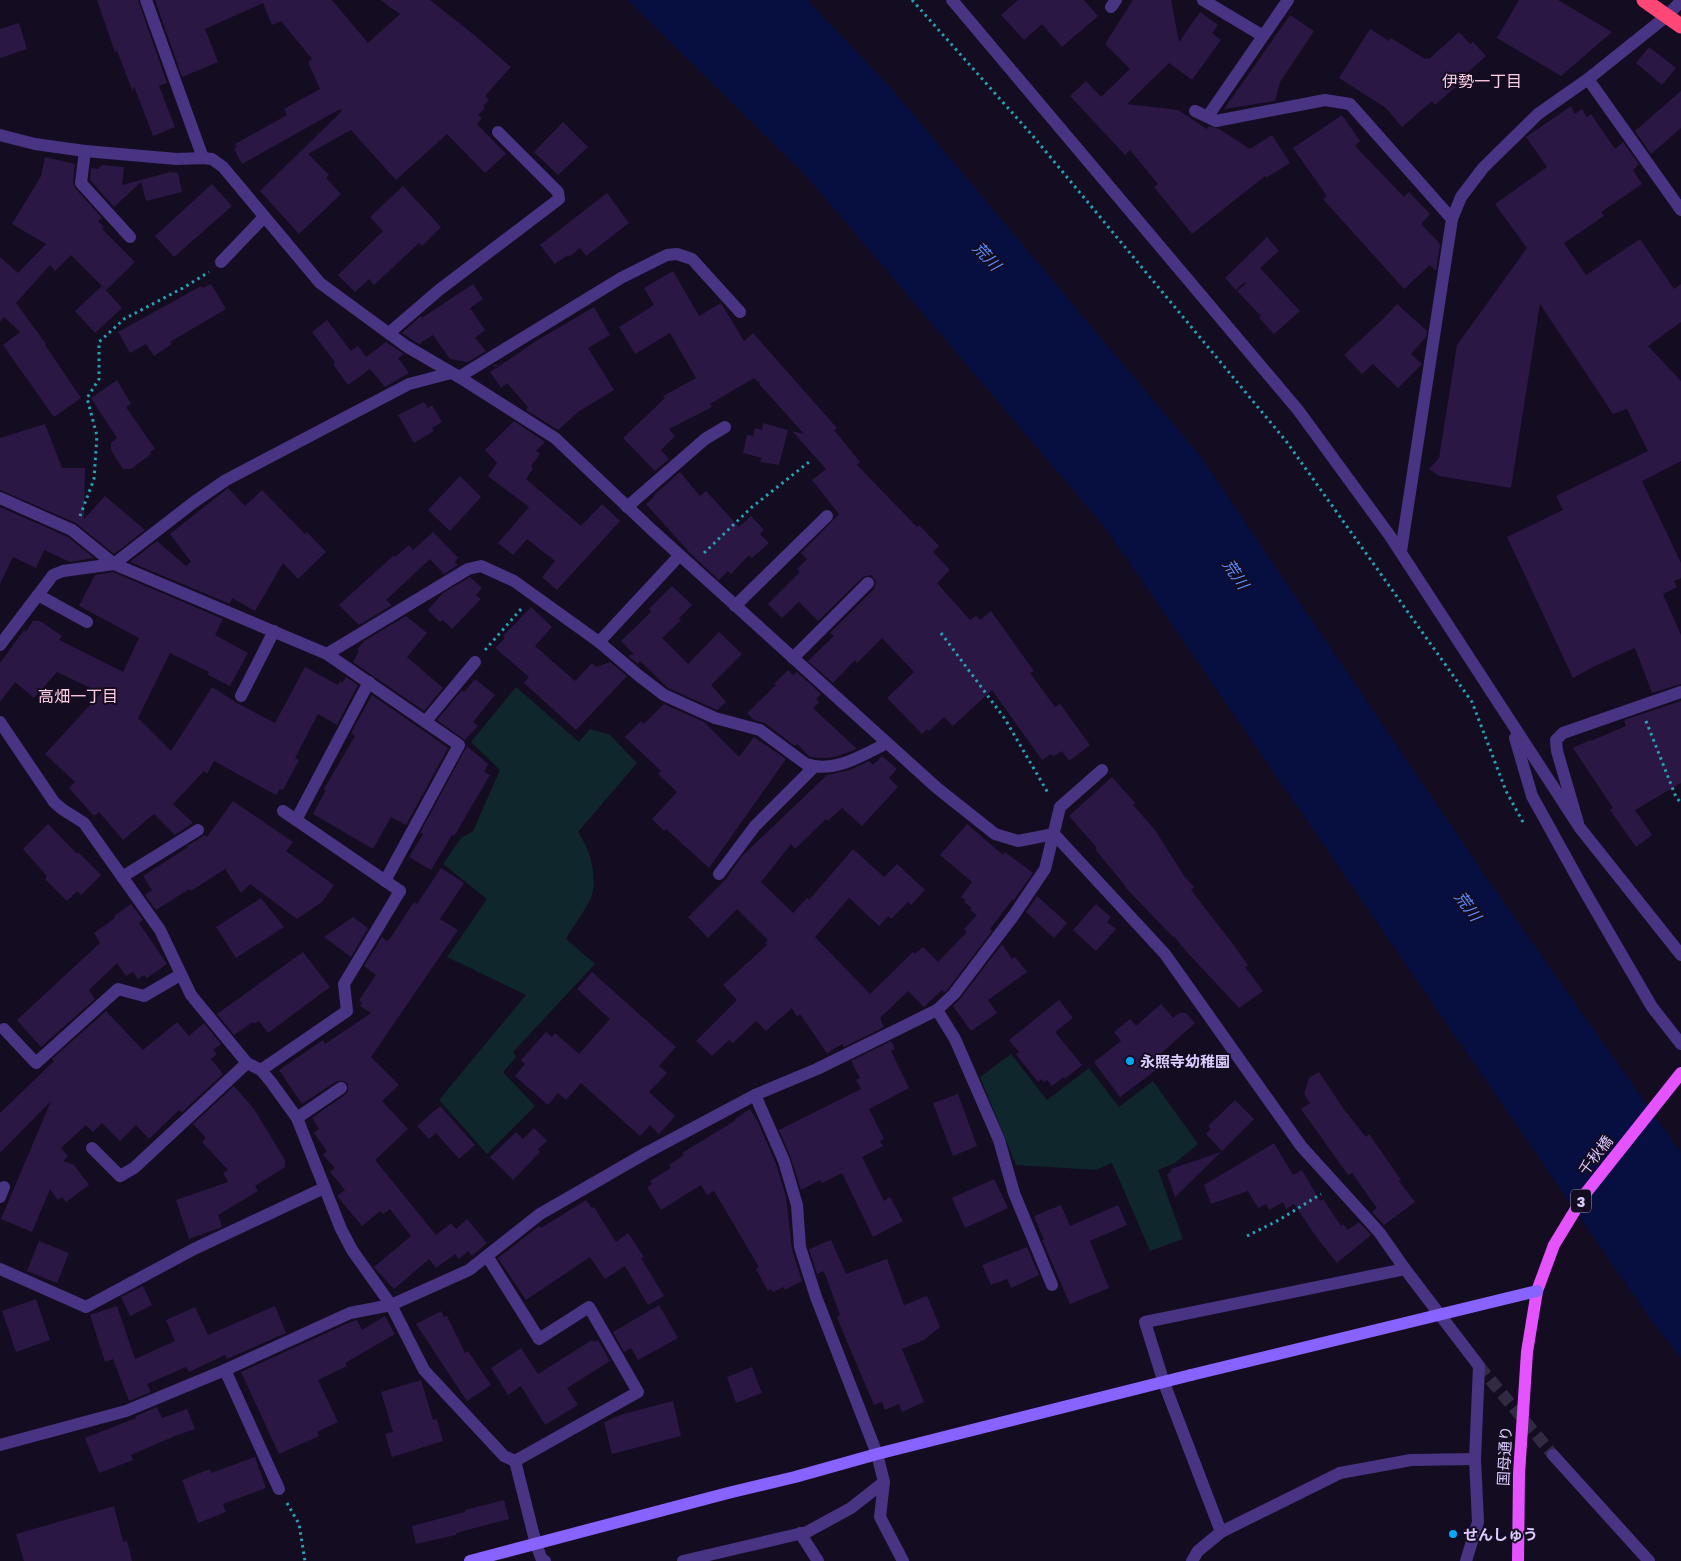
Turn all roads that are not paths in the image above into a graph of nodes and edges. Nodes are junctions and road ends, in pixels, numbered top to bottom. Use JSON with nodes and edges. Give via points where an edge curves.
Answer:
{"nodes":[{"id":1,"x":146,"y":0,"type":"edge"},
{"id":2,"x":952,"y":0,"type":"edge"},
{"id":3,"x":1288,"y":0,"type":"edge"},
{"id":4,"x":1644,"y":0,"type":"edge"},
{"id":5,"x":1207,"y":1,"type":"edge"},
{"id":6,"x":1681,"y":1,"type":"edge"},
{"id":7,"x":1668,"y":16,"type":"junction"},
{"id":8,"x":1681,"y":26,"type":"edge"},
{"id":9,"x":1263,"y":36,"type":"junction"},
{"id":10,"x":1588,"y":79,"type":"junction"},
{"id":11,"x":1195,"y":111,"type":"dead end"},
{"id":12,"x":1208,"y":116,"type":"junction"},
{"id":13,"x":498,"y":132,"type":"dead end"},
{"id":14,"x":0,"y":135,"type":"edge"},
{"id":15,"x":85,"y":151,"type":"junction"},
{"id":16,"x":203,"y":158,"type":"junction"},
{"id":17,"x":1681,"y":210,"type":"edge"},
{"id":18,"x":264,"y":217,"type":"junction"},
{"id":19,"x":1452,"y":219,"type":"junction"},
{"id":20,"x":130,"y":237,"type":"dead end"},
{"id":21,"x":220,"y":262,"type":"road end"},
{"id":22,"x":740,"y":312,"type":"dead end"},
{"id":23,"x":389,"y":333,"type":"junction"},
{"id":24,"x":455,"y":375,"type":"junction"},
{"id":25,"x":725,"y":428,"type":"dead end"},
{"id":26,"x":0,"y":498,"type":"edge"},
{"id":27,"x":627,"y":507,"type":"junction"},
{"id":28,"x":827,"y":516,"type":"dead end"},
{"id":29,"x":1401,"y":551,"type":"junction"},
{"id":30,"x":679,"y":556,"type":"junction"},
{"id":31,"x":114,"y":564,"type":"junction"},
{"id":32,"x":868,"y":583,"type":"dead end"},
{"id":33,"x":38,"y":595,"type":"junction"},
{"id":34,"x":735,"y":606,"type":"junction"},
{"id":35,"x":87,"y":622,"type":"dead end"},
{"id":36,"x":274,"y":631,"type":"junction"},
{"id":37,"x":599,"y":642,"type":"junction"},
{"id":38,"x":0,"y":644,"type":"edge"},
{"id":39,"x":327,"y":654,"type":"junction"},
{"id":40,"x":793,"y":658,"type":"junction"},
{"id":41,"x":475,"y":662,"type":"road end"},
{"id":42,"x":369,"y":682,"type":"junction"},
{"id":43,"x":1681,"y":692,"type":"edge"},
{"id":44,"x":241,"y":696,"type":"dead end"},
{"id":45,"x":426,"y":721,"type":"junction"},
{"id":46,"x":0,"y":722,"type":"edge"},
{"id":47,"x":1511,"y":724,"type":"junction"},
{"id":48,"x":887,"y":743,"type":"junction"},
{"id":49,"x":814,"y":767,"type":"junction"},
{"id":50,"x":1102,"y":770,"type":"dead end"},
{"id":51,"x":283,"y":810,"type":"dead end"},
{"id":52,"x":296,"y":820,"type":"junction"},
{"id":53,"x":1580,"y":828,"type":"junction"},
{"id":54,"x":198,"y":830,"type":"dead end"},
{"id":55,"x":1054,"y":834,"type":"junction"},
{"id":56,"x":719,"y":874,"type":"dead end"},
{"id":57,"x":122,"y":877,"type":"junction"},
{"id":58,"x":385,"y":881,"type":"junction"},
{"id":59,"x":1681,"y":955,"type":"edge"},
{"id":60,"x":180,"y":975,"type":"junction"},
{"id":61,"x":937,"y":1010,"type":"junction"},
{"id":62,"x":4,"y":1029,"type":"dead end"},
{"id":63,"x":1681,"y":1044,"type":"edge"},
{"id":64,"x":246,"y":1063,"type":"junction"},
{"id":65,"x":261,"y":1070,"type":"junction"},
{"id":66,"x":1681,"y":1073,"type":"edge"},
{"id":67,"x":342,"y":1088,"type":"dead end"},
{"id":68,"x":755,"y":1095,"type":"junction"},
{"id":69,"x":297,"y":1118,"type":"junction"},
{"id":70,"x":92,"y":1148,"type":"dead end"},
{"id":71,"x":324,"y":1188,"type":"junction"},
{"id":72,"x":487,"y":1256,"type":"junction"},
{"id":73,"x":0,"y":1268,"type":"edge"},
{"id":74,"x":1405,"y":1269,"type":"junction"},
{"id":75,"x":1052,"y":1285,"type":"dead end"},
{"id":76,"x":1537,"y":1291,"type":"junction"},
{"id":77,"x":391,"y":1306,"type":"junction"},
{"id":78,"x":1527,"y":1352,"type":"joint"},
{"id":79,"x":225,"y":1370,"type":"junction"},
{"id":80,"x":1164,"y":1383,"type":"junction"},
{"id":81,"x":0,"y":1444,"type":"edge"},
{"id":82,"x":877,"y":1454,"type":"junction"},
{"id":83,"x":1553,"y":1455,"type":"tunnel mouth"},
{"id":84,"x":1475,"y":1459,"type":"junction"},
{"id":85,"x":514,"y":1461,"type":"junction"},
{"id":86,"x":884,"y":1482,"type":"junction"},
{"id":87,"x":279,"y":1489,"type":"road end"},
{"id":88,"x":1221,"y":1532,"type":"junction"},
{"id":89,"x":800,"y":1533,"type":"junction"},
{"id":90,"x":536,"y":1544,"type":"junction"},
{"id":91,"x":470,"y":1561,"type":"edge"},
{"id":92,"x":545,"y":1561,"type":"edge"},
{"id":93,"x":683,"y":1561,"type":"edge"},
{"id":94,"x":818,"y":1561,"type":"edge"},
{"id":95,"x":903,"y":1561,"type":"edge"},
{"id":96,"x":1192,"y":1561,"type":"edge"},
{"id":97,"x":1466,"y":1561,"type":"edge"},
{"id":98,"x":1518,"y":1561,"type":"edge"},
{"id":99,"x":1650,"y":1561,"type":"edge"}],
"edges":[{"from":1,"to":16,"type":"street"},
{"from":2,"to":29,"type":"street","via":[[1298,410]]},
{"from":3,"to":9,"type":"street"},
{"from":4,"to":7,"type":"highway"},
{"from":5,"to":9,"type":"street"},
{"from":6,"to":7,"type":"street"},
{"from":7,"to":8,"type":"highway"},
{"from":7,"to":10,"type":"street"},
{"from":9,"to":12,"type":"street"},
{"from":10,"to":17,"type":"street"},
{"from":10,"to":19,"type":"street","via":[[1538,114],[1483,168],[1461,198]]},
{"from":11,"to":12,"type":"street"},
{"from":12,"to":19,"type":"street","via":[[1216,121],[1325,100],[1350,104]]},
{"from":13,"to":23,"type":"street","via":[[558,192],[559,199],[439,290]]},
{"from":14,"to":15,"type":"street"},
{"from":15,"to":16,"type":"street","via":[[177,159]]},
{"from":15,"to":20,"type":"street","via":[[81,182]]},
{"from":16,"to":18,"type":"street","via":[[212,159],[223,167]]},
{"from":18,"to":21,"type":"street"},
{"from":18,"to":23,"type":"street","via":[[320,283]]},
{"from":19,"to":29,"type":"street"},
{"from":22,"to":24,"type":"street","via":[[692,259],[678,254],[667,255],[621,278]]},
{"from":23,"to":24,"type":"street"},
{"from":24,"to":27,"type":"street","via":[[555,438]]},
{"from":24,"to":31,"type":"street","via":[[409,384],[226,480]]},
{"from":25,"to":27,"type":"street","via":[[705,439]]},
{"from":26,"to":31,"type":"street","via":[[72,530]]},
{"from":27,"to":30,"type":"street"},
{"from":28,"to":34,"type":"street"},
{"from":29,"to":47,"type":"street"},
{"from":30,"to":34,"type":"street"},
{"from":30,"to":37,"type":"street"},
{"from":31,"to":33,"type":"street","via":[[53,575]]},
{"from":31,"to":36,"type":"street"},
{"from":32,"to":40,"type":"street"},
{"from":33,"to":35,"type":"street"},
{"from":33,"to":38,"type":"street"},
{"from":34,"to":40,"type":"street"},
{"from":36,"to":39,"type":"street"},
{"from":36,"to":44,"type":"street"},
{"from":37,"to":39,"type":"street","via":[[514,582],[481,566],[468,569]]},
{"from":37,"to":49,"type":"street","via":[[664,694],[715,718],[760,730]]},
{"from":39,"to":42,"type":"street"},
{"from":40,"to":48,"type":"street"},
{"from":41,"to":45,"type":"street"},
{"from":42,"to":45,"type":"street"},
{"from":42,"to":52,"type":"street"},
{"from":43,"to":53,"type":"street","via":[[1563,733],[1556,740]]},
{"from":45,"to":58,"type":"street","via":[[460,745]]},
{"from":46,"to":57,"type":"street","via":[[54,802],[84,823]]},
{"from":47,"to":53,"type":"street"},
{"from":47,"to":63,"type":"street","via":[[1532,796],[1652,1007]]},
{"from":48,"to":49,"type":"street","via":[[835,766]]},
{"from":48,"to":55,"type":"street","via":[[995,834],[1018,841]]},
{"from":49,"to":56,"type":"street","via":[[755,826]]},
{"from":50,"to":55,"type":"street","via":[[1060,807]]},
{"from":51,"to":52,"type":"street"},
{"from":52,"to":58,"type":"street"},
{"from":53,"to":59,"type":"street"},
{"from":54,"to":57,"type":"street"},
{"from":55,"to":61,"type":"street","via":[[1045,869],[954,994]]},
{"from":55,"to":74,"type":"street","via":[[1165,954],[1301,1146],[1379,1232]]},
{"from":57,"to":60,"type":"street","via":[[160,930]]},
{"from":58,"to":65,"type":"street","via":[[400,891],[344,984],[347,1011]]},
{"from":60,"to":62,"type":"street","via":[[144,996],[118,990],[36,1064]]},
{"from":60,"to":64,"type":"street","via":[[191,996]]},
{"from":61,"to":68,"type":"street","via":[[817,1069]]},
{"from":61,"to":75,"type":"street","via":[[955,1040],[999,1140],[1014,1193]]},
{"from":64,"to":65,"type":"street"},
{"from":64,"to":70,"type":"street","via":[[134,1168],[120,1176]]},
{"from":65,"to":69,"type":"street"},
{"from":66,"to":76,"type":"main road","name":"千秋橋","number":"3","via":[[1585,1194],[1554,1245]]},
{"from":67,"to":69,"type":"street"},
{"from":68,"to":72,"type":"street","via":[[646,1152],[540,1214]]},
{"from":68,"to":82,"type":"street","via":[[784,1161],[796,1205],[800,1247],[816,1297]]},
{"from":69,"to":71,"type":"street"},
{"from":71,"to":73,"type":"street","via":[[194,1249],[86,1307]]},
{"from":71,"to":77,"type":"street","via":[[352,1250]]},
{"from":72,"to":77,"type":"street","via":[[469,1270]]},
{"from":72,"to":85,"type":"street","via":[[539,1339],[589,1307],[638,1392]]},
{"from":74,"to":80,"type":"street","via":[[1145,1322]]},
{"from":74,"to":84,"type":"street","via":[[1478,1366]]},
{"from":76,"to":78,"type":"main road","name":"千秋橋","number":"3"},
{"from":76,"to":80,"type":"street","bridge":true},
{"from":77,"to":79,"type":"street","via":[[350,1313]]},
{"from":77,"to":85,"type":"street","via":[[424,1370],[504,1456]]},
{"from":78,"to":98,"type":"main road","name":"国母通り","number":"3","via":[[1519,1474]]},
{"from":79,"to":81,"type":"street","via":[[126,1411]]},
{"from":79,"to":87,"type":"street"},
{"from":80,"to":82,"type":"street"},
{"from":80,"to":88,"type":"street"},
{"from":82,"to":86,"type":"street"},
{"from":82,"to":90,"type":"street"},
{"from":83,"to":99,"type":"street"},
{"from":84,"to":88,"type":"street","via":[[1411,1460],[1340,1473]]},
{"from":84,"to":97,"type":"street","via":[[1478,1522]]},
{"from":85,"to":90,"type":"street"},
{"from":86,"to":89,"type":"street","via":[[851,1508]]},
{"from":86,"to":95,"type":"street","via":[[880,1517]]},
{"from":88,"to":96,"type":"street","via":[[1198,1551]]},
{"from":89,"to":93,"type":"street"},
{"from":89,"to":94,"type":"street"},
{"from":90,"to":91,"type":"street"},
{"from":90,"to":92,"type":"street"}]}
